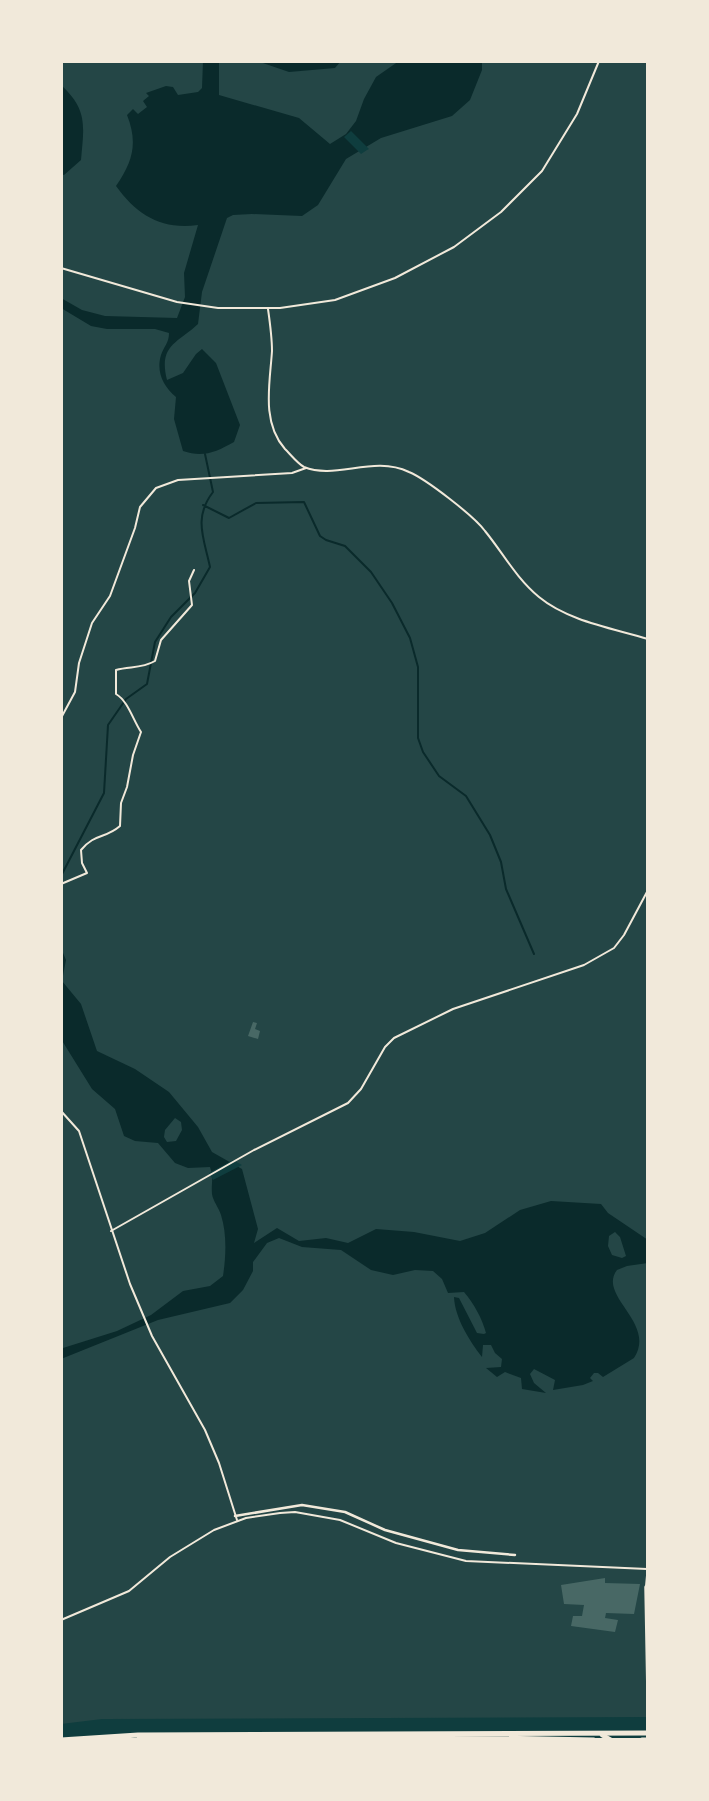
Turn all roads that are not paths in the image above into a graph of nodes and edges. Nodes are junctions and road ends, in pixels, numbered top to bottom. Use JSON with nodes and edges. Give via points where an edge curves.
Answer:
{"nodes":[{"id":1,"x":599,"y":61,"type":"edge"},
{"id":2,"x":61,"y":268,"type":"edge"},
{"id":3,"x":267,"y":308,"type":"junction"},
{"id":4,"x":307,"y":467,"type":"junction"},
{"id":5,"x":648,"y":639,"type":"edge"},
{"id":6,"x":61,"y":718,"type":"edge"},
{"id":7,"x":648,"y":890,"type":"edge"},
{"id":8,"x":61,"y":1111,"type":"edge"},
{"id":9,"x":111,"y":1231,"type":"junction"},
{"id":10,"x":235,"y":1516,"type":"junction"},
{"id":11,"x":237,"y":1521,"type":"junction"},
{"id":12,"x":515,"y":1555,"type":"dead end"},
{"id":13,"x":648,"y":1565,"type":"edge"},
{"id":14,"x":647,"y":1569,"type":"edge"},
{"id":15,"x":646,"y":1587,"type":"edge"},
{"id":16,"x":61,"y":1620,"type":"edge"},
{"id":17,"x":648,"y":1695,"type":"edge"},
{"id":18,"x":648,"y":1733,"type":"edge"},
{"id":19,"x":602,"y":1735,"type":"junction"},
{"id":20,"x":61,"y":1740,"type":"edge"},
{"id":21,"x":138,"y":1740,"type":"edge"},
{"id":22,"x":594,"y":1740,"type":"edge"},
{"id":23,"x":611,"y":1740,"type":"edge"},
{"id":24,"x":642,"y":1740,"type":"edge"},
{"id":25,"x":648,"y":1740,"type":"edge"}],
"edges":[{"from":1,"to":3,"type":"lane","via":[[577,114],[542,171],[492,219],[453,247],[395,278],[335,300]]},
{"from":2,"to":3,"type":"lane","via":[[177,303]]},
{"from":3,"to":4,"type":"lane","via":[[270,417],[283,447]]},
{"from":4,"to":5,"type":"lane","via":[[326,471],[394,466],[411,472],[483,528],[514,573],[540,598],[572,615]]},
{"from":4,"to":6,"type":"lane","via":[[292,473],[178,480],[161,485],[145,498],[110,596],[92,624],[75,692]]},
{"from":7,"to":9,"type":"lane","via":[[614,948],[584,965],[453,1009],[394,1038],[348,1103]]},
{"from":8,"to":9,"type":"lane","via":[[79,1130]]},
{"from":9,"to":10,"type":"lane","via":[[152,1336],[205,1430]]},
{"from":10,"to":11,"type":"lane"},
{"from":10,"to":12,"type":"street","via":[[293,1505],[323,1508],[458,1550]]},
{"from":11,"to":14,"type":"lane","via":[[295,1512],[340,1520],[396,1543],[466,1560]]},
{"from":11,"to":16,"type":"lane","via":[[170,1557],[128,1591]]},
{"from":13,"to":14,"type":"lane"},
{"from":14,"to":15,"type":"lane"},
{"from":15,"to":17,"type":"street"},
{"from":18,"to":19,"type":"main road"},
{"from":19,"to":20,"type":"main road","via":[[152,1735]]},
{"from":19,"to":23,"type":"street"},
{"from":21,"to":22,"type":"main road"},
{"from":24,"to":25,"type":"main road"}]}
